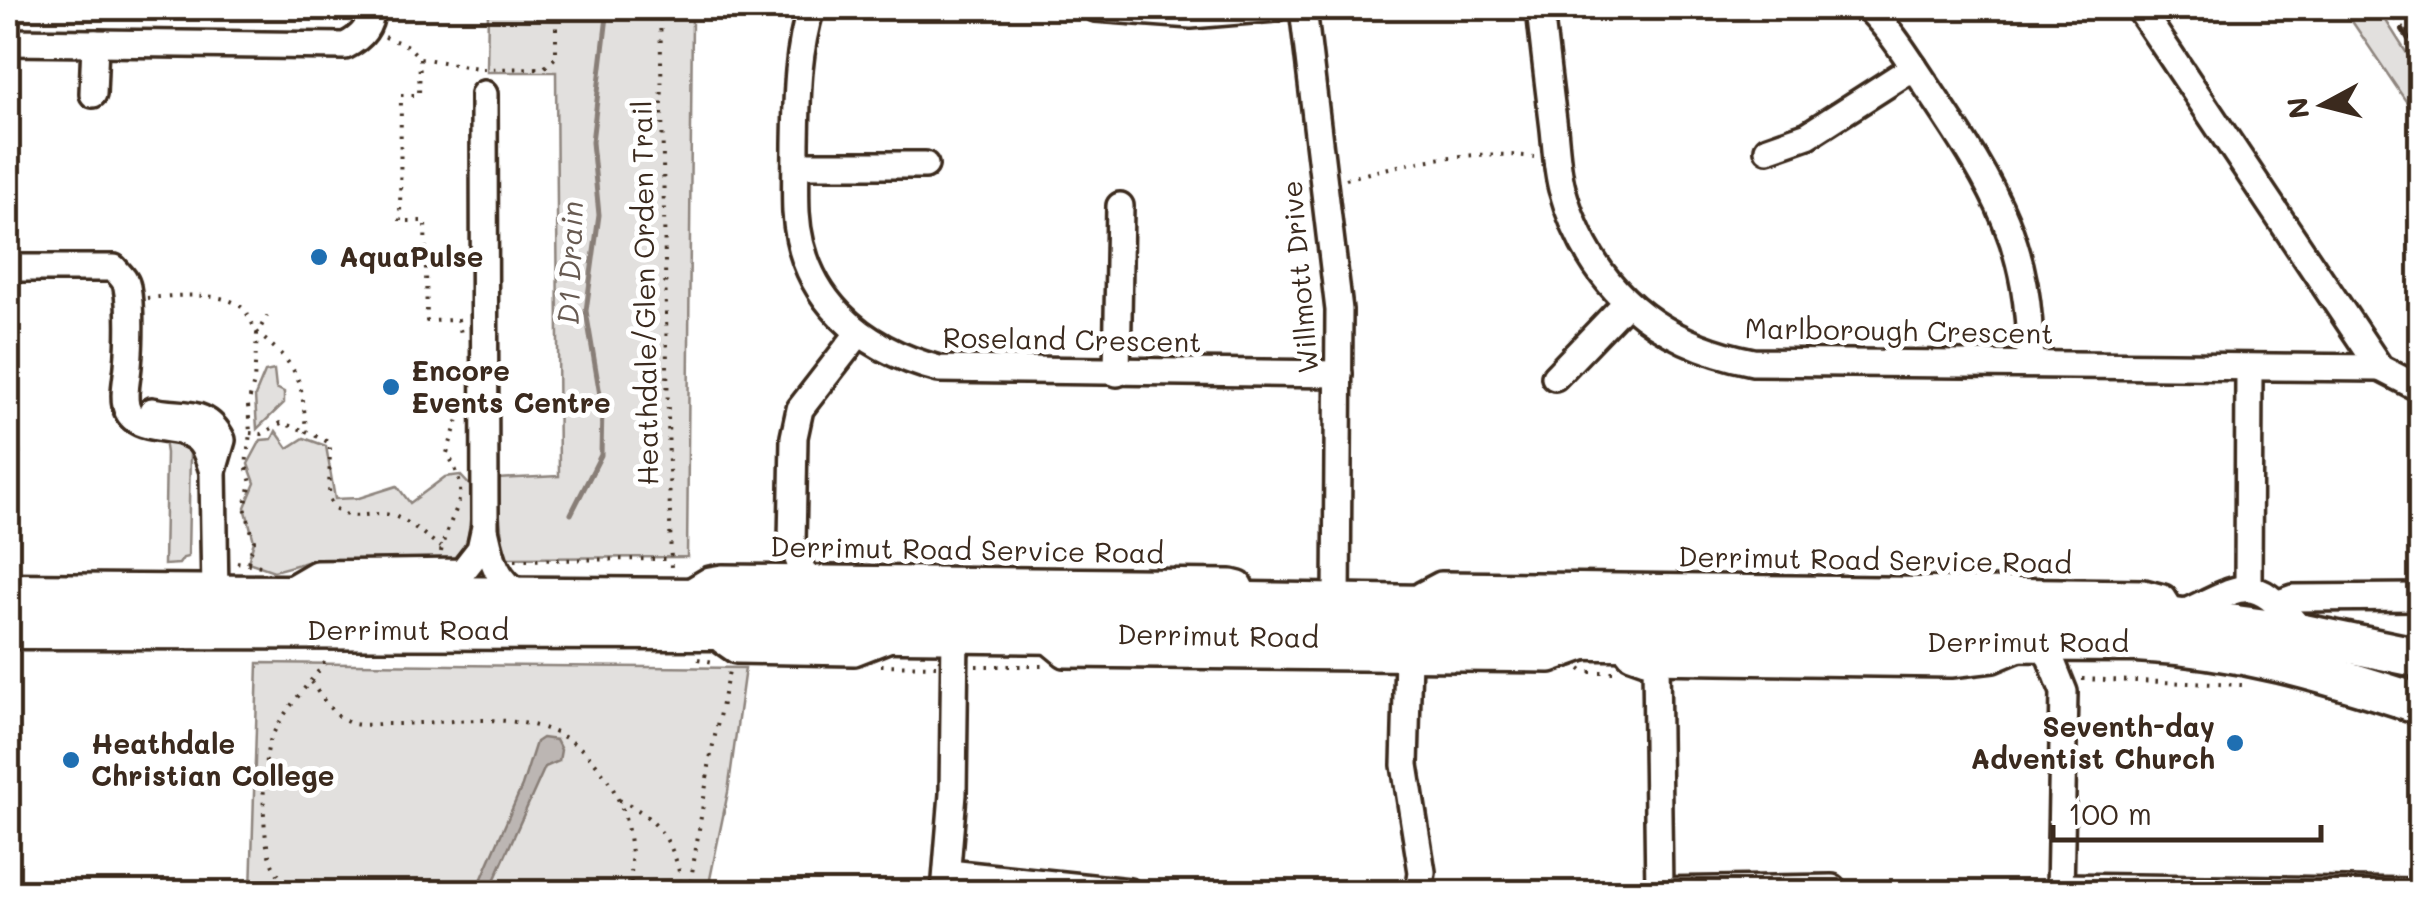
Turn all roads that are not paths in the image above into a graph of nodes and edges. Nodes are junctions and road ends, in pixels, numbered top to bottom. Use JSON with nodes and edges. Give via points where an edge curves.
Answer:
{"nodes":[{"id":1,"x":811,"y":8,"type":"edge"},
{"id":2,"x":1096,"y":8,"type":"edge"},
{"id":3,"x":1275,"y":8,"type":"edge"},
{"id":4,"x":1303,"y":8,"type":"edge"},
{"id":5,"x":1540,"y":8,"type":"edge"},
{"id":6,"x":1868,"y":8,"type":"edge"},
{"id":7,"x":2139,"y":8,"type":"edge"},
{"id":8,"x":370,"y":18,"type":"edge"},
{"id":9,"x":8,"y":42,"type":"edge"},
{"id":10,"x":94,"y":43,"type":"junction"},
{"id":11,"x":1914,"y":67,"type":"junction"},
{"id":12,"x":93,"y":94,"type":"dead end"},
{"id":13,"x":484,"y":94,"type":"dead end"},
{"id":14,"x":1768,"y":149,"type":"dead end"},
{"id":15,"x":796,"y":166,"type":"junction"},
{"id":16,"x":925,"y":166,"type":"dead end"},
{"id":17,"x":1120,"y":206,"type":"dead end"},
{"id":18,"x":8,"y":268,"type":"edge"},
{"id":19,"x":1626,"y":303,"type":"junction"},
{"id":20,"x":858,"y":334,"type":"junction"},
{"id":21,"x":2030,"y":364,"type":"junction"},
{"id":22,"x":2249,"y":368,"type":"junction"},
{"id":23,"x":2380,"y":368,"type":"junction"},
{"id":24,"x":1117,"y":373,"type":"junction"},
{"id":25,"x":1339,"y":374,"type":"junction"},
{"id":26,"x":1554,"y":377,"type":"dead end"},
{"id":27,"x":2413,"y":386,"type":"dead end"},
{"id":28,"x":485,"y":529,"type":"junction"},
{"id":29,"x":525,"y":577,"type":"junction"},
{"id":30,"x":806,"y":577,"type":"junction"},
{"id":31,"x":2248,"y":587,"type":"junction"},
{"id":32,"x":676,"y":588,"type":"junction"},
{"id":33,"x":8,"y":593,"type":"edge"},
{"id":34,"x":281,"y":594,"type":"junction"},
{"id":35,"x":2420,"y":597,"type":"edge"},
{"id":36,"x":1248,"y":602,"type":"junction"},
{"id":37,"x":2279,"y":603,"type":"junction"},
{"id":38,"x":1417,"y":604,"type":"junction"},
{"id":39,"x":215,"y":612,"type":"junction"},
{"id":40,"x":955,"y":616,"type":"junction"},
{"id":41,"x":2175,"y":617,"type":"junction"},
{"id":42,"x":1337,"y":621,"type":"junction"},
{"id":43,"x":8,"y":629,"type":"edge"},
{"id":44,"x":1617,"y":629,"type":"junction"},
{"id":45,"x":1042,"y":634,"type":"junction"},
{"id":46,"x":2304,"y":634,"type":"junction"},
{"id":47,"x":1444,"y":638,"type":"junction"},
{"id":48,"x":2036,"y":641,"type":"junction"},
{"id":49,"x":2121,"y":642,"type":"junction"},
{"id":50,"x":1660,"y":651,"type":"junction"},
{"id":51,"x":1408,"y":658,"type":"junction"},
{"id":52,"x":2420,"y":658,"type":"edge"},
{"id":53,"x":2066,"y":686,"type":"junction"},
{"id":54,"x":2420,"y":704,"type":"edge"},
{"id":55,"x":947,"y":883,"type":"edge"},
{"id":56,"x":1832,"y":888,"type":"dead end"},
{"id":57,"x":2060,"y":890,"type":"edge"},
{"id":58,"x":1129,"y":892,"type":"edge"},
{"id":59,"x":1419,"y":892,"type":"edge"},
{"id":60,"x":1659,"y":892,"type":"edge"},
{"id":61,"x":2303,"y":892,"type":"edge"},
{"id":62,"x":2417,"y":892,"type":"edge"}],
"edges":[{"from":1,"to":15,"type":"street","name":"Roseland Crescent","via":[[800,42]]},
{"from":2,"to":3,"type":"street","via":[[1191,15]]},
{"from":4,"to":25,"type":"street","name":"Willmott Drive","via":[[1339,310]]},
{"from":5,"to":19,"type":"street","name":"Marlborough Crescent","via":[[1561,186],[1585,249]]},
{"from":6,"to":11,"type":"street"},
{"from":7,"to":23,"type":"street"},
{"from":8,"to":10,"type":"street","via":[[359,39],[345,46]]},
{"from":9,"to":10,"type":"street"},
{"from":10,"to":12,"type":"street"},
{"from":11,"to":14,"type":"street","via":[[1808,135]]},
{"from":11,"to":21,"type":"street","via":[[1980,167],[2012,232],[2030,317]]},
{"from":13,"to":28,"type":"street"},
{"from":15,"to":16,"type":"street"},
{"from":15,"to":20,"type":"street","name":"Roseland Crescent","via":[[802,248],[815,282]]},
{"from":17,"to":24,"type":"street"},
{"from":18,"to":39,"type":"street","via":[[114,268],[127,283],[131,416],[196,437],[213,471]]},
{"from":19,"to":21,"type":"street","name":"Marlborough Crescent","via":[[1690,344],[1754,362]]},
{"from":19,"to":26,"type":"street"},
{"from":20,"to":24,"type":"street","name":"Roseland Crescent","via":[[939,369]]},
{"from":20,"to":30,"type":"street","via":[[800,409],[792,543]]},
{"from":21,"to":22,"type":"street","name":"Marlborough Crescent"},
{"from":22,"to":23,"type":"street","name":"Marlborough Crescent"},
{"from":22,"to":31,"type":"street"},
{"from":23,"to":27,"type":"street"},
{"from":24,"to":25,"type":"street","name":"Roseland Crescent"},
{"from":25,"to":42,"type":"street","name":"Willmott Drive"},
{"from":28,"to":29,"type":"street","via":[[508,588]]},
{"from":28,"to":34,"type":"street","via":[[480,549],[462,572],[316,574]]},
{"from":29,"to":32,"type":"highway","name":"Derrimut Road"},
{"from":29,"to":34,"type":"highway","name":"Derrimut Road"},
{"from":30,"to":32,"type":"street","name":"Derrimut Road Service Road","via":[[722,578]]},
{"from":30,"to":36,"type":"street","name":"Derrimut Road Service Road","via":[[1230,583]]},
{"from":31,"to":37,"type":"street"},
{"from":31,"to":41,"type":"street"},
{"from":32,"to":40,"type":"highway","name":"Derrimut Road"},
{"from":33,"to":39,"type":"highway","name":"Derrimut Road"},
{"from":34,"to":39,"type":"highway","name":"Derrimut Road"},
{"from":35,"to":37,"type":"street"},
{"from":36,"to":40,"type":"highway","name":"Derrimut Road"},
{"from":36,"to":42,"type":"highway","name":"Derrimut Road"},
{"from":37,"to":46,"type":"street"},
{"from":38,"to":41,"type":"street","name":"Derrimut Road Service Road","via":[[1442,585],[2144,594],[2163,598]]},
{"from":38,"to":42,"type":"highway","name":"Derrimut Road"},
{"from":38,"to":44,"type":"highway","name":"Derrimut Road"},
{"from":38,"to":47,"type":"highway","via":[[1421,622]]},
{"from":39,"to":40,"type":"highway","name":"Derrimut Road","via":[[725,647],[904,632]]},
{"from":39,"to":43,"type":"highway","name":"Derrimut Road"},
{"from":40,"to":45,"type":"highway","name":"Derrimut Road"},
{"from":40,"to":55,"type":"street"},
{"from":41,"to":44,"type":"highway","name":"Derrimut Road"},
{"from":41,"to":46,"type":"highway","name":"Derrimut Road"},
{"from":42,"to":45,"type":"highway","name":"Derrimut Road"},
{"from":42,"to":47,"type":"highway","name":"Derrimut Road"},
{"from":44,"to":47,"type":"highway","name":"Derrimut Road"},
{"from":44,"to":50,"type":"highway","via":[[1665,616],[1672,629]]},
{"from":44,"to":51,"type":"street","via":[[1550,660]]},
{"from":45,"to":51,"type":"street","via":[[1064,654]]},
{"from":46,"to":52,"type":"highway","name":"Derrimut Road"},
{"from":48,"to":49,"type":"highway","name":"Derrimut Road"},
{"from":48,"to":50,"type":"highway","name":"Derrimut Road"},
{"from":48,"to":53,"type":"street"},
{"from":49,"to":53,"type":"street","via":[[2083,658]]},
{"from":49,"to":54,"type":"highway","name":"Derrimut Road","via":[[2220,648]]},
{"from":50,"to":60,"type":"street"},
{"from":51,"to":59,"type":"street","via":[[1405,765],[1422,872]]},
{"from":53,"to":57,"type":"street"},
{"from":55,"to":58,"type":"street"},
{"from":56,"to":60,"type":"street"},
{"from":57,"to":61,"type":"street"},
{"from":61,"to":62,"type":"street"}]}
